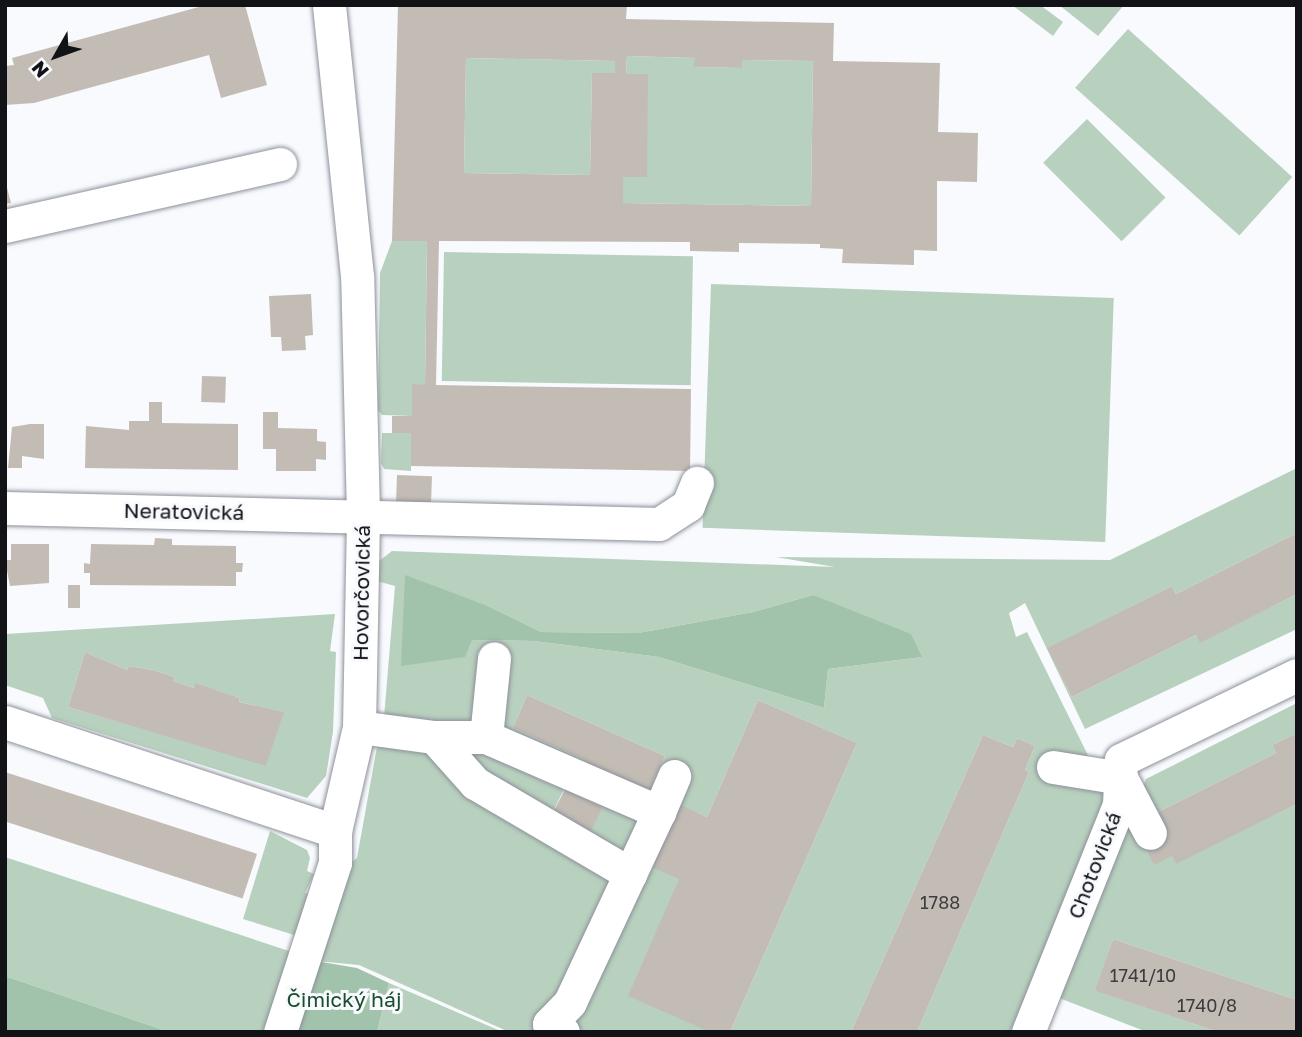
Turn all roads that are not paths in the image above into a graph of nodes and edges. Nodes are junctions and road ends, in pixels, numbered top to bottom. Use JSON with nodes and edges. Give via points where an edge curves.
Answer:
{"nodes":[{"id":1,"x":329,"y":5,"type":"edge"},
{"id":2,"x":280,"y":164,"type":"dead end"},
{"id":3,"x":5,"y":226,"type":"edge"},
{"id":4,"x":697,"y":483,"type":"dead end"},
{"id":5,"x":5,"y":508,"type":"edge"},
{"id":6,"x":363,"y":514,"type":"junction"},
{"id":7,"x":494,"y":658,"type":"dead end"},
{"id":8,"x":1297,"y":675,"type":"edge"},
{"id":9,"x":5,"y":722,"type":"edge"},
{"id":10,"x":359,"y":727,"type":"junction"},
{"id":11,"x":434,"y":737,"type":"junction"},
{"id":12,"x":486,"y":737,"type":"junction"},
{"id":13,"x":1053,"y":767,"type":"dead end"},
{"id":14,"x":674,"y":776,"type":"dead end"},
{"id":15,"x":1121,"y":778,"type":"junction"},
{"id":16,"x":659,"y":812,"type":"junction"},
{"id":17,"x":335,"y":831,"type":"junction"},
{"id":18,"x":1150,"y":833,"type":"dead end"},
{"id":19,"x":630,"y":874,"type":"junction"},
{"id":20,"x":570,"y":1022,"type":"edge"},
{"id":21,"x":1028,"y":1031,"type":"edge"},
{"id":22,"x":280,"y":1032,"type":"edge"}],
"edges":[{"from":1,"to":6,"type":"street","name":"Hovorčovická","via":[[357,276]]},
{"from":2,"to":3,"type":"street"},
{"from":4,"to":6,"type":"street","name":"Neratovická","via":[[688,505],[659,524]]},
{"from":5,"to":6,"type":"street","name":"Neratovická"},
{"from":6,"to":10,"type":"street","name":"Hovorčovická"},
{"from":7,"to":12,"type":"street"},
{"from":8,"to":15,"type":"street","name":"Chotovická","via":[[1121,760]]},
{"from":9,"to":17,"type":"street"},
{"from":10,"to":11,"type":"street"},
{"from":10,"to":17,"type":"street","name":"Hovorčovická"},
{"from":11,"to":12,"type":"street"},
{"from":11,"to":19,"type":"street","via":[[475,783]]},
{"from":12,"to":16,"type":"street"},
{"from":13,"to":15,"type":"street"},
{"from":14,"to":16,"type":"street"},
{"from":15,"to":18,"type":"street"},
{"from":15,"to":21,"type":"street","name":"Chotovická","via":[[1119,805]]},
{"from":16,"to":19,"type":"street"},
{"from":17,"to":22,"type":"street","name":"Hovorčovická","via":[[335,863]]},
{"from":19,"to":20,"type":"street"}]}
